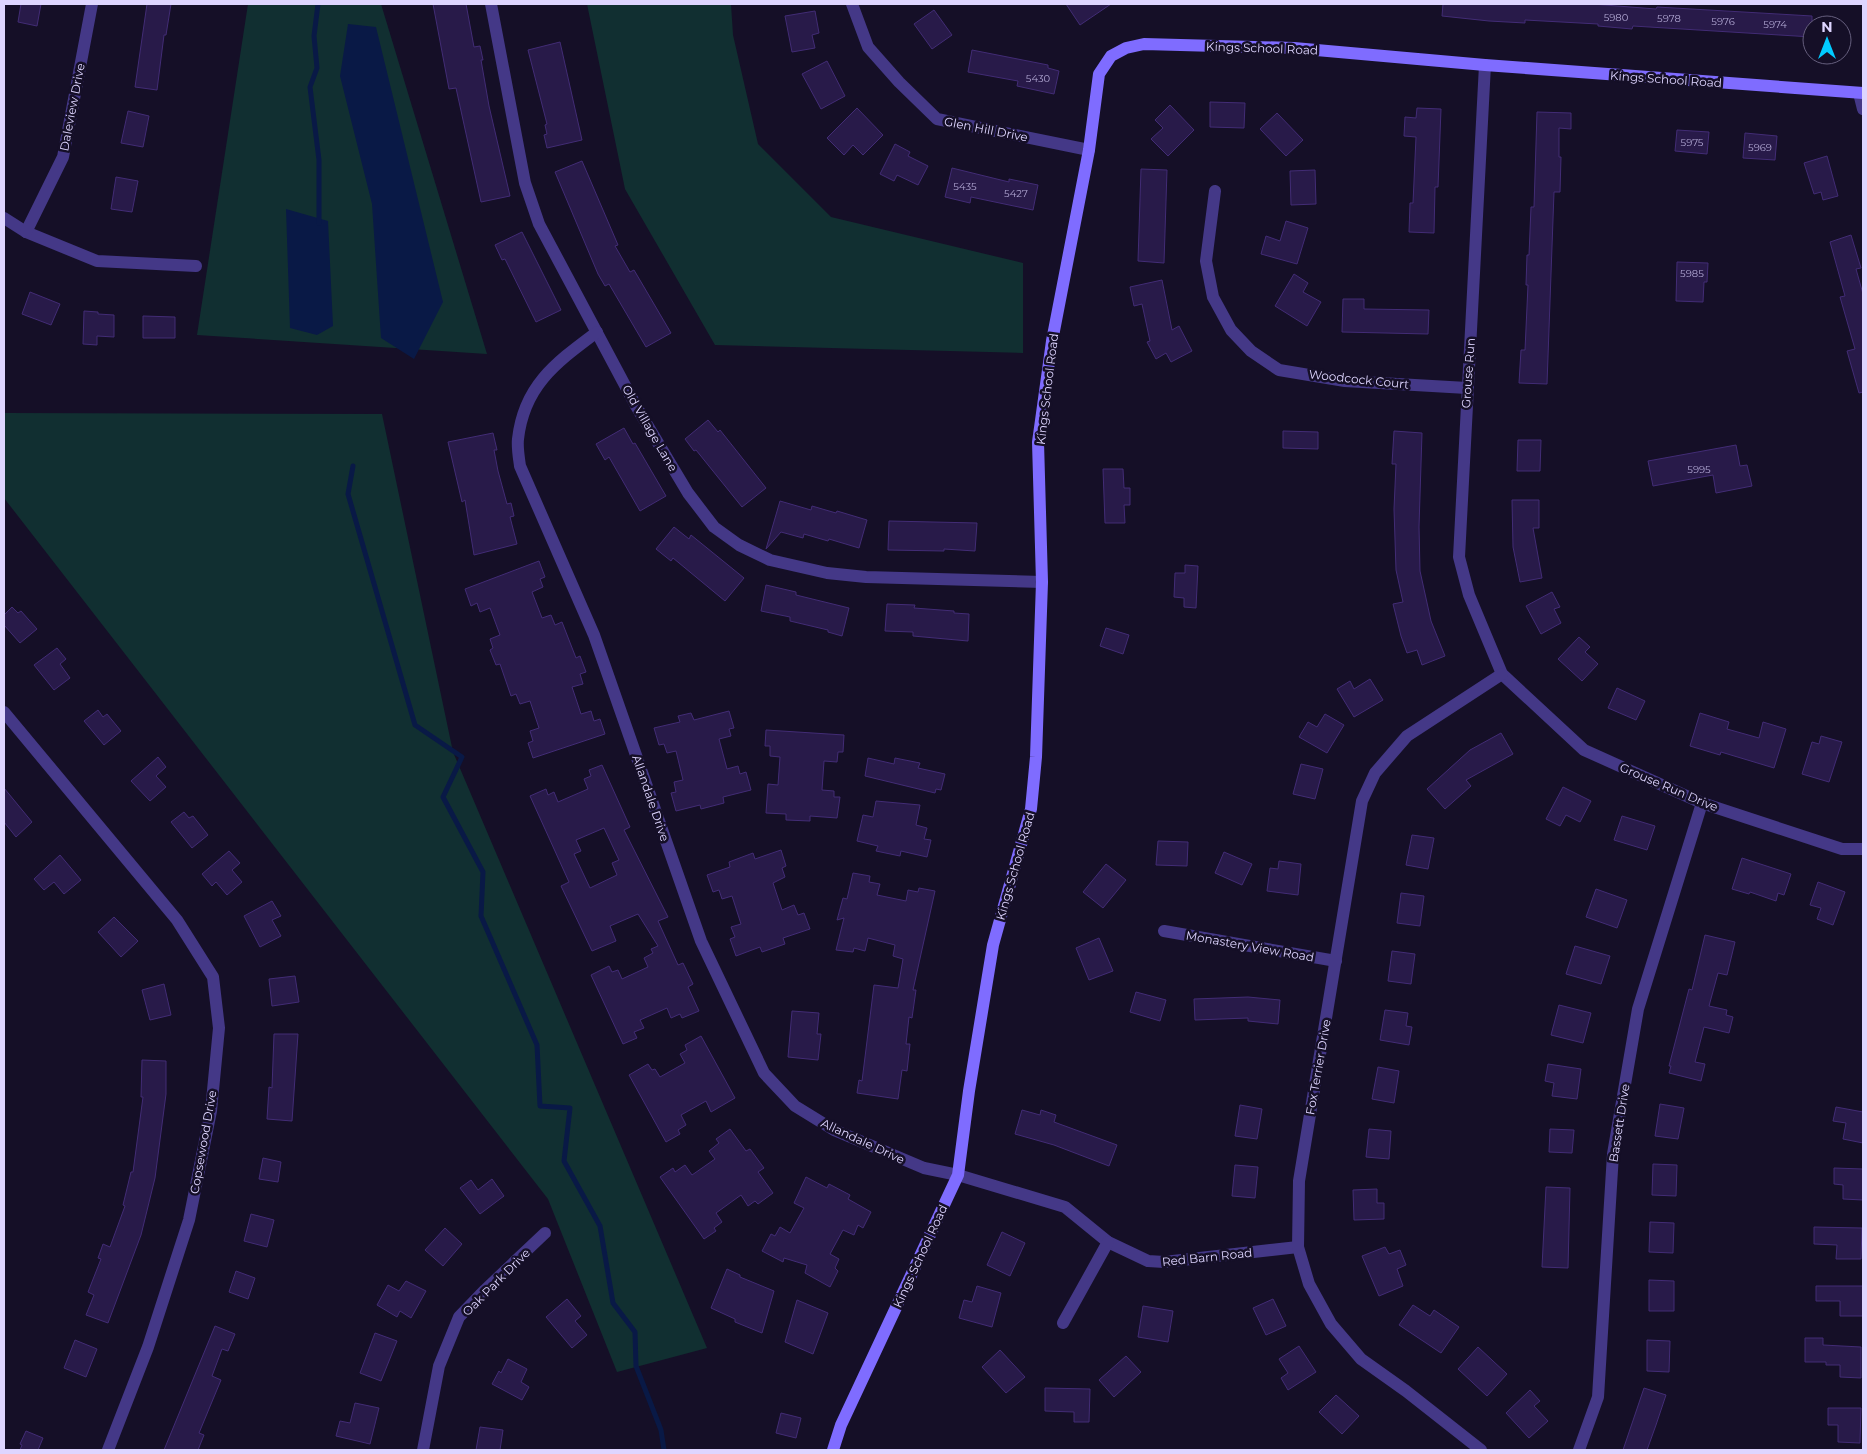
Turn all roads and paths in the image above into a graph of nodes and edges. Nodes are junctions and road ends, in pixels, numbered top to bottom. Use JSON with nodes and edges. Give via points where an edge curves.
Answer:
{"nodes":[{"id":1,"x":92,"y":4,"type":"edge"},
{"id":2,"x":491,"y":4,"type":"edge"},
{"id":3,"x":852,"y":4,"type":"edge"},
{"id":4,"x":1485,"y":65,"type":"junction"},
{"id":5,"x":1861,"y":93,"type":"edge"},
{"id":6,"x":1863,"y":109,"type":"edge"},
{"id":7,"x":1089,"y":150,"type":"junction"},
{"id":8,"x":1215,"y":191,"type":"dead end"},
{"id":9,"x":4,"y":218,"type":"edge"},
{"id":10,"x":26,"y":232,"type":"junction"},
{"id":11,"x":196,"y":266,"type":"dead end"},
{"id":12,"x":597,"y":332,"type":"junction"},
{"id":13,"x":1467,"y":388,"type":"junction"},
{"id":14,"x":1042,"y":582,"type":"junction"},
{"id":15,"x":1502,"y":674,"type":"junction"},
{"id":16,"x":4,"y":712,"type":"edge"},
{"id":17,"x":1702,"y":803,"type":"junction"},
{"id":18,"x":1863,"y":849,"type":"edge"},
{"id":19,"x":1164,"y":931,"type":"dead end"},
{"id":20,"x":1336,"y":961,"type":"junction"},
{"id":21,"x":958,"y":1175,"type":"junction"},
{"id":22,"x":545,"y":1233,"type":"dead end"},
{"id":23,"x":1108,"y":1242,"type":"junction"},
{"id":24,"x":1298,"y":1247,"type":"junction"},
{"id":25,"x":1063,"y":1324,"type":"dead end"},
{"id":26,"x":108,"y":1450,"type":"edge"},
{"id":27,"x":423,"y":1450,"type":"edge"},
{"id":28,"x":833,"y":1450,"type":"edge"},
{"id":29,"x":1481,"y":1450,"type":"edge"},
{"id":30,"x":1579,"y":1450,"type":"edge"}],
"edges":[{"from":1,"to":10,"type":"street","name":"Daleview Drive","via":[[63,157]]},
{"from":2,"to":12,"type":"street","name":"Old Village Lane","via":[[528,191],[540,224]]},
{"from":3,"to":7,"type":"street","name":"Glen Hill Drive","via":[[868,47],[937,119]]},
{"from":4,"to":5,"type":"street","name":"Kings School Road"},
{"from":4,"to":7,"type":"street","name":"Kings School Road","via":[[1294,48],[1144,44],[1111,56],[1099,74]]},
{"from":4,"to":13,"type":"street","name":"Grouse Run"},
{"from":5,"to":6,"type":"street"},
{"from":7,"to":14,"type":"street","name":"Kings School Road","via":[[1052,341],[1038,442]]},
{"from":8,"to":13,"type":"street","name":"Woodcock Court","via":[[1206,261],[1213,297],[1230,330],[1251,351],[1279,370],[1345,380]]},
{"from":9,"to":10,"type":"street"},
{"from":10,"to":11,"type":"street","via":[[97,261]]},
{"from":12,"to":14,"type":"street","name":"Old Village Lane","via":[[688,493],[714,527],[739,545],[770,560],[866,578]]},
{"from":12,"to":21,"type":"street","name":"Allandale Drive","via":[[544,375],[526,405],[518,440],[520,466],[594,635],[701,941],[764,1073],[795,1106],[834,1130],[914,1164]]},
{"from":13,"to":15,"type":"street","name":"Grouse Run","via":[[1459,558],[1469,596]]},
{"from":14,"to":21,"type":"street","name":"Kings School Road","via":[[1031,809],[993,945]]},
{"from":15,"to":17,"type":"street","name":"Grouse Run Drive","via":[[1584,750]]},
{"from":15,"to":20,"type":"street","name":"Fox Terrier Drive","via":[[1407,736],[1375,773],[1362,801]]},
{"from":16,"to":26,"type":"street","name":"Copsewood Drive","via":[[177,920],[213,977],[219,1028],[211,1111],[189,1220],[148,1347]]},
{"from":17,"to":18,"type":"street","name":"Grouse Run Drive","via":[[1842,849]]},
{"from":17,"to":30,"type":"street","name":"Bassett Drive","via":[[1638,1009],[1613,1154],[1598,1397]]},
{"from":19,"to":20,"type":"street","name":"Monastery View Road"},
{"from":20,"to":24,"type":"street","name":"Fox Terrier Drive","via":[[1299,1180]]},
{"from":21,"to":23,"type":"street","name":"Red Barn Road","via":[[1065,1206]]},
{"from":21,"to":28,"type":"street","name":"Kings School Road","via":[[841,1425]]},
{"from":22,"to":27,"type":"street","name":"Oak Park Drive","via":[[459,1318],[439,1366]]},
{"from":23,"to":24,"type":"street","name":"Red Barn Road","via":[[1148,1262]]},
{"from":23,"to":25,"type":"street"},
{"from":24,"to":29,"type":"street","name":"Fox Terrier Drive","via":[[1309,1284],[1331,1324],[1361,1359]]}]}
